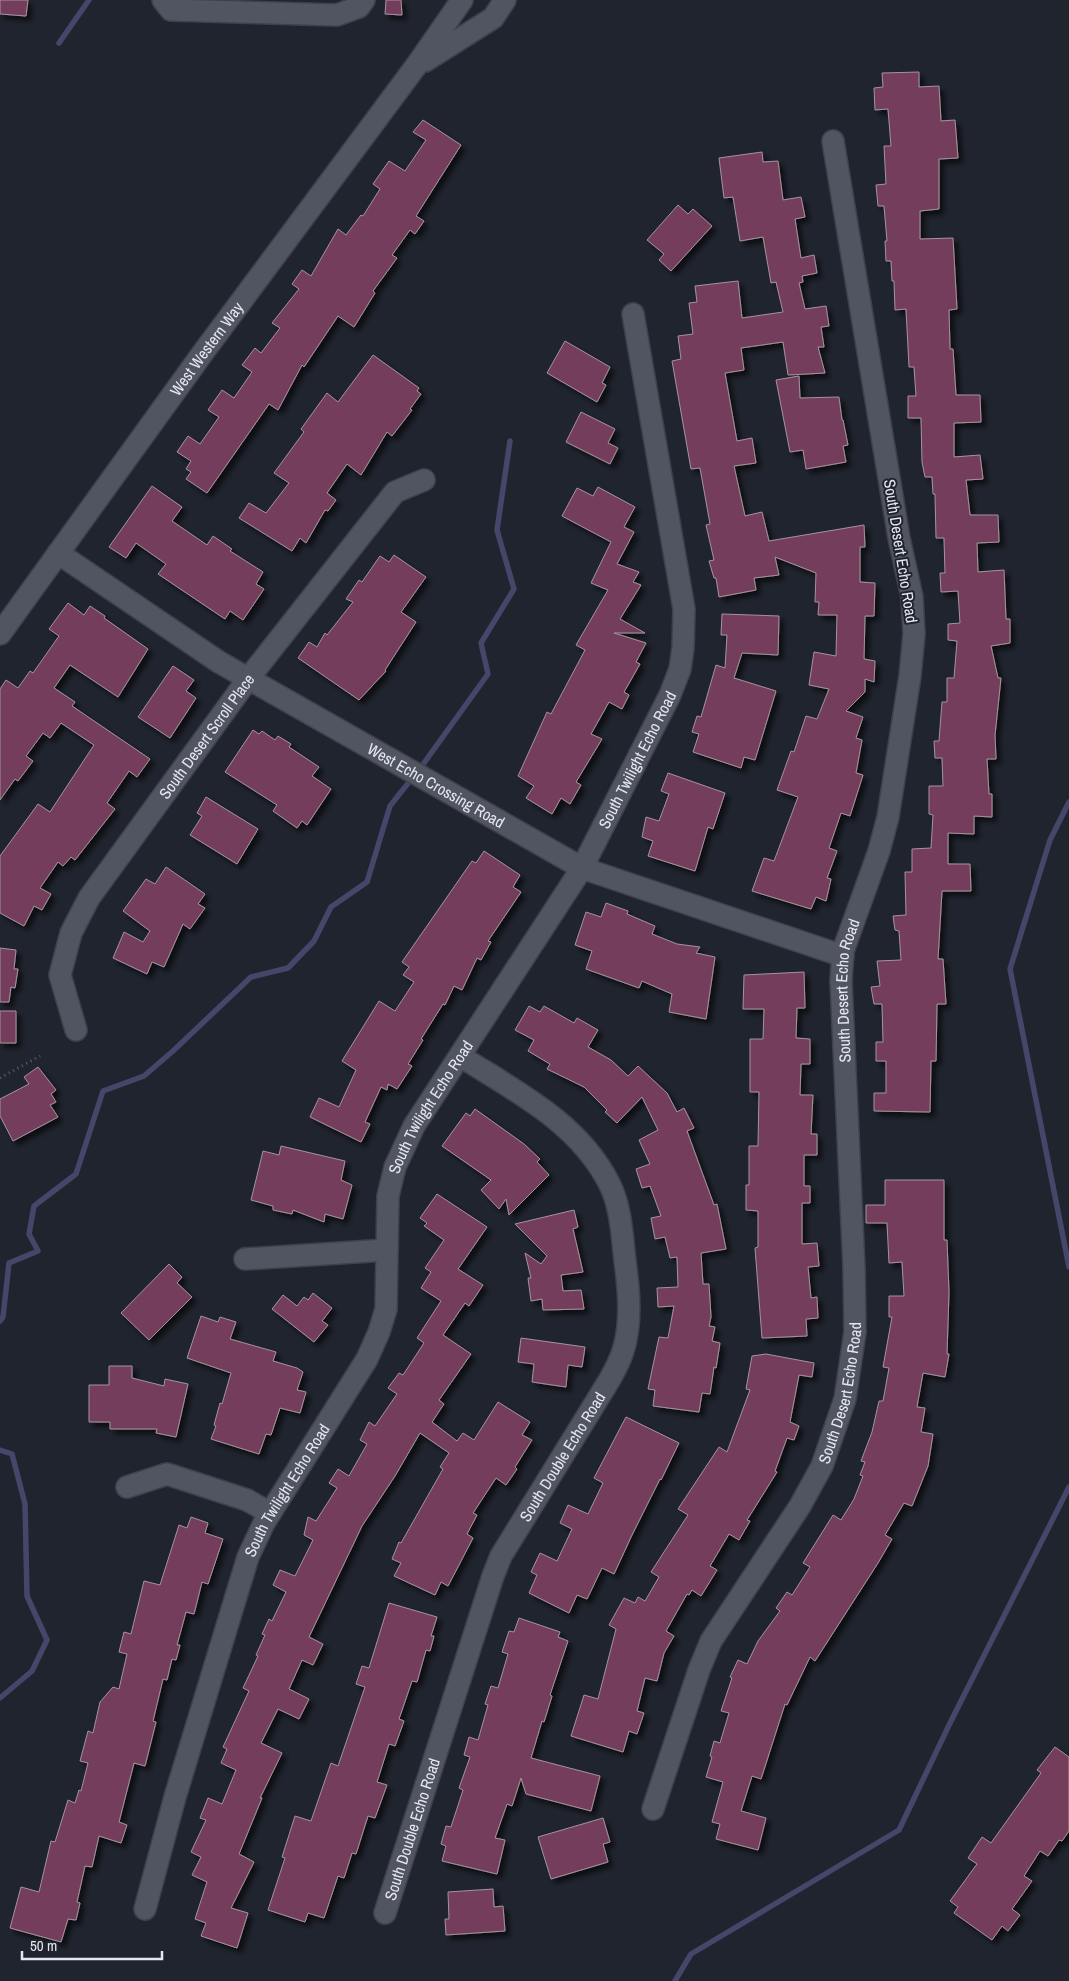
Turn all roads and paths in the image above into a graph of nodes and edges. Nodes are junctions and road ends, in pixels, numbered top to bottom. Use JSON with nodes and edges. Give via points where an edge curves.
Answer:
{"nodes":[{"id":1,"x":163,"y":0,"type":"edge"},
{"id":2,"x":462,"y":0,"type":"edge"},
{"id":3,"x":505,"y":0,"type":"edge"},
{"id":4,"x":362,"y":4,"type":"edge"},
{"id":5,"x":259,"y":6,"type":"edge"},
{"id":6,"x":416,"y":66,"type":"junction"},
{"id":7,"x":833,"y":141,"type":"dead end"},
{"id":8,"x":634,"y":314,"type":"dead end"},
{"id":9,"x":424,"y":480,"type":"dead end"},
{"id":10,"x":58,"y":553,"type":"junction"},
{"id":11,"x":0,"y":634,"type":"edge"},
{"id":12,"x":248,"y":679,"type":"junction"},
{"id":13,"x":582,"y":868,"type":"junction"},
{"id":14,"x":843,"y":956,"type":"junction"},
{"id":15,"x":76,"y":1030,"type":"dead end"},
{"id":16,"x":40,"y":1056,"type":"dead end"},
{"id":17,"x":460,"y":1056,"type":"junction"},
{"id":18,"x":0,"y":1078,"type":"edge"},
{"id":19,"x":387,"y":1250,"type":"junction"},
{"id":20,"x":245,"y":1259,"type":"dead end"},
{"id":21,"x":127,"y":1487,"type":"dead end"},
{"id":22,"x":270,"y":1512,"type":"junction"},
{"id":23,"x":653,"y":1809,"type":"dead end"},
{"id":24,"x":144,"y":1910,"type":"dead end"},
{"id":25,"x":386,"y":1912,"type":"dead end"}],
"edges":[{"from":1,"to":5,"type":"street","via":[[171,10]]},
{"from":2,"to":6,"type":"street","name":"West Western Way"},
{"from":3,"to":6,"type":"street","name":"West Western Way","via":[[493,18]]},
{"from":4,"to":5,"type":"street","via":[[337,14]]},
{"from":6,"to":10,"type":"street","name":"West Western Way"},
{"from":7,"to":14,"type":"street","name":"South Desert Echo Road","via":[[912,597],[914,634],[888,817]]},
{"from":8,"to":13,"type":"street","name":"South Twilight Echo Road","via":[[684,609],[683,648],[680,669],[670,695]]},
{"from":9,"to":12,"type":"street","name":"South Desert Scroll Place","via":[[396,492]]},
{"from":10,"to":11,"type":"street","name":"West Western Way"},
{"from":10,"to":12,"type":"street","name":"West Echo Crossing Road"},
{"from":12,"to":13,"type":"street","name":"West Echo Crossing Road"},
{"from":12,"to":15,"type":"street","name":"South Desert Scroll Place","via":[[89,898],[71,933],[60,975]]},
{"from":13,"to":14,"type":"street","name":"West Echo Crossing Road"},
{"from":13,"to":17,"type":"street","name":"South Twilight Echo Road"},
{"from":14,"to":23,"type":"street","name":"South Desert Echo Road","via":[[841,981],[855,1332],[844,1399],[822,1466],[804,1500],[711,1641]]},
{"from":16,"to":18,"type":"path"},
{"from":17,"to":19,"type":"street","name":"South Twilight Echo Road","via":[[414,1126],[395,1168],[388,1196]]},
{"from":17,"to":25,"type":"street","name":"South Double Echo Road","via":[[566,1126],[594,1158],[610,1184],[618,1211],[628,1281],[628,1326],[623,1352],[610,1379],[501,1556]]},
{"from":19,"to":20,"type":"street"},
{"from":19,"to":22,"type":"street","name":"South Twilight Echo Road","via":[[386,1309],[367,1359]]},
{"from":21,"to":22,"type":"street","via":[[167,1474],[247,1500]]},
{"from":22,"to":24,"type":"street","name":"South Twilight Echo Road","via":[[248,1557]]}]}
